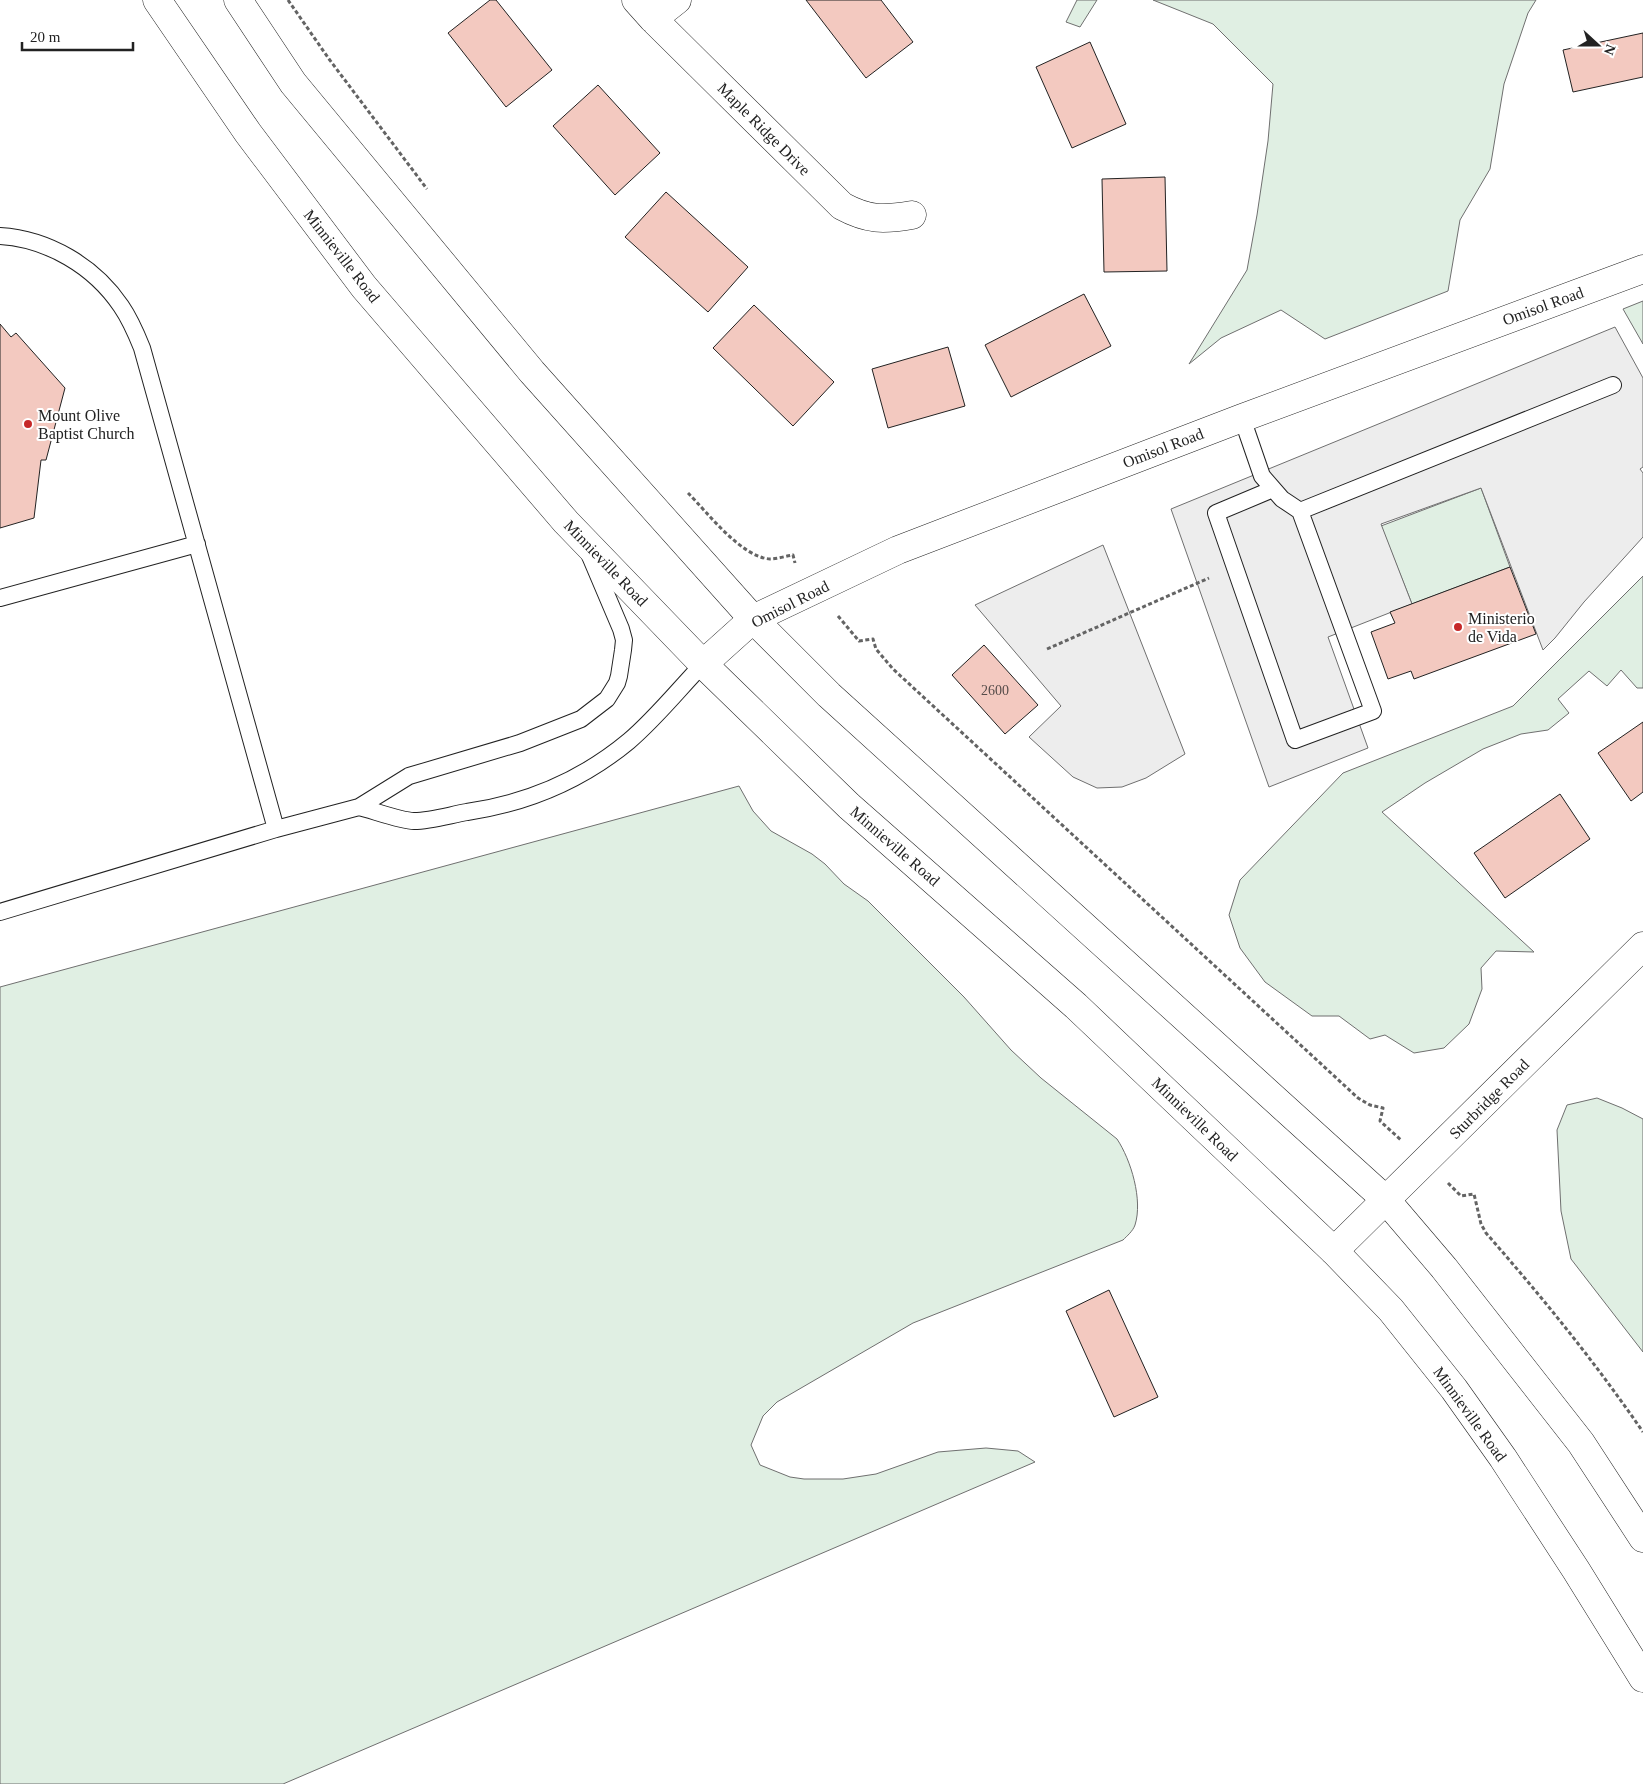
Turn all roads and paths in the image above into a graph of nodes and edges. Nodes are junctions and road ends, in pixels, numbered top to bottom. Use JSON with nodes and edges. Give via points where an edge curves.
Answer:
{"nodes":[{"id":1,"x":157,"y":0,"type":"edge"},
{"id":2,"x":238,"y":0,"type":"edge"},
{"id":3,"x":288,"y":0,"type":"edge"},
{"id":4,"x":677,"y":0,"type":"edge"},
{"id":5,"x":644,"y":10,"type":"edge"},
{"id":6,"x":432,"y":196,"type":"dead end"},
{"id":7,"x":912,"y":215,"type":"dead end"},
{"id":8,"x":0,"y":236,"type":"edge"},
{"id":9,"x":1643,"y":269,"type":"edge"},
{"id":10,"x":1613,"y":385,"type":"dead end"},
{"id":11,"x":1242,"y":418,"type":"junction"},
{"id":12,"x":682,"y":487,"type":"dead end"},
{"id":13,"x":1273,"y":489,"type":"junction"},
{"id":14,"x":1300,"y":510,"type":"junction"},
{"id":15,"x":584,"y":539,"type":"junction"},
{"id":16,"x":197,"y":544,"type":"junction"},
{"id":17,"x":1235,"y":567,"type":"junction"},
{"id":18,"x":797,"y":569,"type":"dead end"},
{"id":19,"x":0,"y":598,"type":"edge"},
{"id":20,"x":753,"y":620,"type":"junction"},
{"id":21,"x":859,"y":641,"type":"dead end"},
{"id":22,"x":1047,"y":649,"type":"dead end"},
{"id":23,"x":703,"y":664,"type":"junction"},
{"id":24,"x":358,"y":807,"type":"junction"},
{"id":25,"x":276,"y":829,"type":"junction"},
{"id":26,"x":0,"y":912,"type":"edge"},
{"id":27,"x":1643,"y":946,"type":"edge"},
{"id":28,"x":1380,"y":1121,"type":"dead end"},
{"id":29,"x":1461,"y":1196,"type":"dead end"},
{"id":30,"x":1386,"y":1200,"type":"junction"},
{"id":31,"x":1334,"y":1251,"type":"junction"},
{"id":32,"x":1643,"y":1432,"type":"edge"},
{"id":33,"x":1643,"y":1538,"type":"edge"},
{"id":34,"x":1643,"y":1678,"type":"edge"}],
"edges":[{"from":1,"to":15,"type":"main road","name":"Minnieville Road","via":[[248,133],[364,287]]},
{"from":2,"to":20,"type":"main road","via":[[292,83],[520,356]]},
{"from":3,"to":6,"type":"path","via":[[334,67]]},
{"from":4,"to":5,"type":"main road"},
{"from":5,"to":7,"type":"main road","name":"Maple Ridge Drive","via":[[842,206],[859,215],[887,219]]},
{"from":8,"to":16,"type":"lane","via":[[55,249],[91,273],[120,304],[142,348]]},
{"from":9,"to":11,"type":"main road","name":"Omisol Road"},
{"from":10,"to":14,"type":"lane"},
{"from":11,"to":13,"type":"lane","via":[[1262,476]]},
{"from":11,"to":20,"type":"main road","name":"Omisol Road","via":[[898,550]]},
{"from":12,"to":18,"type":"path","via":[[744,549],[771,559],[793,555]]},
{"from":13,"to":14,"type":"lane"},
{"from":13,"to":17,"type":"lane","via":[[1216,513]]},
{"from":14,"to":17,"type":"lane","via":[[1373,711],[1295,740]]},
{"from":15,"to":23,"type":"main road","name":"Minnieville Road"},
{"from":15,"to":24,"type":"lane","via":[[624,640],[619,676],[608,699],[580,719],[542,735],[408,776]]},
{"from":16,"to":19,"type":"lane"},
{"from":16,"to":25,"type":"lane"},
{"from":17,"to":22,"type":"path"},
{"from":20,"to":23,"type":"main road","name":"Omisol Road"},
{"from":20,"to":30,"type":"main road","via":[[829,695]]},
{"from":21,"to":28,"type":"path","via":[[874,639],[876,648],[893,669],[1343,1084],[1363,1102],[1383,1108]]},
{"from":23,"to":24,"type":"lane","via":[[630,740],[562,785],[510,804],[413,821]]},
{"from":23,"to":31,"type":"main road","name":"Minnieville Road","via":[[849,806],[1076,1006]]},
{"from":24,"to":25,"type":"lane"},
{"from":25,"to":26,"type":"lane"},
{"from":27,"to":30,"type":"main road","name":"Sturbridge Road"},
{"from":29,"to":32,"type":"path","via":[[1474,1194],[1486,1233],[1572,1335]]},
{"from":30,"to":31,"type":"main road","name":"Sturbridge Road"},
{"from":30,"to":33,"type":"main road","via":[[1444,1268],[1581,1443]]},
{"from":31,"to":34,"type":"main road","name":"Minnieville Road","via":[[1391,1310],[1454,1389],[1503,1458]]}]}
